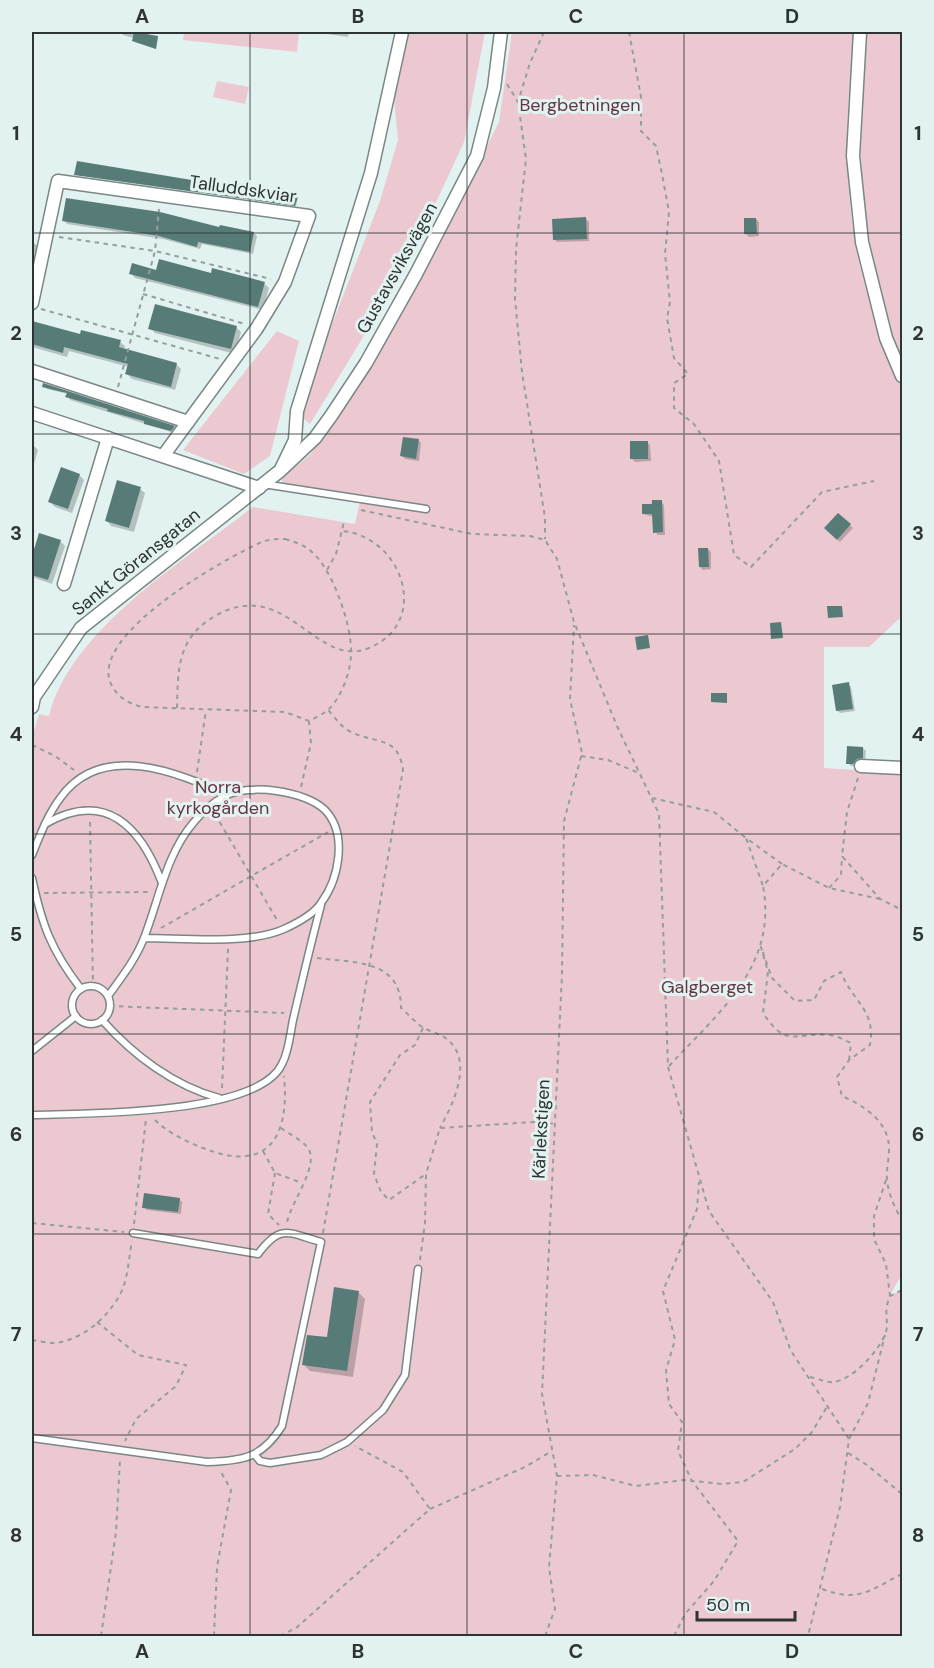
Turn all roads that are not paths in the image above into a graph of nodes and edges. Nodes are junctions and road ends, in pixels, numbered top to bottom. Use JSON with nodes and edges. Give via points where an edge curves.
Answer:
{"nodes":[{"id":1,"x":402,"y":32,"type":"edge"},
{"id":2,"x":501,"y":32,"type":"edge"},
{"id":3,"x":860,"y":32,"type":"edge"},
{"id":4,"x":32,"y":305,"type":"edge"},
{"id":5,"x":32,"y":371,"type":"edge"},
{"id":6,"x":903,"y":376,"type":"edge"},
{"id":7,"x":32,"y":413,"type":"edge"},
{"id":8,"x":188,"y":422,"type":"junction"},
{"id":9,"x":108,"y":438,"type":"junction"},
{"id":10,"x":163,"y":456,"type":"junction"},
{"id":11,"x":281,"y":470,"type":"junction"},
{"id":12,"x":261,"y":486,"type":"junction"},
{"id":13,"x":426,"y":509,"type":"dead end"},
{"id":14,"x":64,"y":584,"type":"dead end"},
{"id":15,"x":32,"y":707,"type":"edge"},
{"id":16,"x":861,"y":766,"type":"road end"},
{"id":17,"x":903,"y":768,"type":"edge"},
{"id":18,"x":227,"y":795,"type":"junction"},
{"id":19,"x":45,"y":824,"type":"junction"},
{"id":20,"x":32,"y":855,"type":"edge"},
{"id":21,"x":32,"y":878,"type":"edge"},
{"id":22,"x":162,"y":883,"type":"junction"},
{"id":23,"x":321,"y":905,"type":"junction"},
{"id":24,"x":144,"y":938,"type":"junction"},
{"id":25,"x":81,"y":989,"type":"junction"},
{"id":26,"x":108,"y":996,"type":"junction"},
{"id":27,"x":76,"y":1017,"type":"junction"},
{"id":28,"x":102,"y":1020,"type":"junction"},
{"id":29,"x":32,"y":1051,"type":"edge"},
{"id":30,"x":222,"y":1099,"type":"junction"},
{"id":31,"x":32,"y":1115,"type":"edge"},
{"id":32,"x":133,"y":1233,"type":"road end"},
{"id":33,"x":418,"y":1269,"type":"road end"},
{"id":34,"x":32,"y":1438,"type":"edge"},
{"id":35,"x":255,"y":1455,"type":"junction"}],
"edges":[{"from":1,"to":11,"type":"street","via":[[371,173],[297,411],[295,440]]},
{"from":2,"to":11,"type":"street","name":"Gustavsviksvägen","via":[[485,132],[463,185],[366,363],[315,438]]},
{"from":3,"to":6,"type":"street","via":[[853,156],[862,242],[885,338]]},
{"from":4,"to":8,"type":"street","name":"Talluddskviar","via":[[58,181],[309,216],[285,282],[257,328]]},
{"from":5,"to":8,"type":"street"},
{"from":7,"to":9,"type":"street"},
{"from":8,"to":10,"type":"street","name":"Talluddskviar"},
{"from":9,"to":10,"type":"street"},
{"from":9,"to":14,"type":"street"},
{"from":10,"to":12,"type":"street"},
{"from":11,"to":12,"type":"street","name":"Gustavsviksvägen"},
{"from":12,"to":13,"type":"lane"},
{"from":12,"to":15,"type":"street","name":"Sankt Göransgatan","via":[[81,628],[34,697]]},
{"from":16,"to":17,"type":"street"},
{"from":18,"to":19,"type":"lane","via":[[196,781],[140,765],[115,766],[78,781],[62,796]]},
{"from":18,"to":22,"type":"lane","via":[[193,822]]},
{"from":18,"to":23,"type":"lane","via":[[267,790],[298,795],[326,811],[335,827],[338,861]]},
{"from":19,"to":20,"type":"lane"},
{"from":19,"to":22,"type":"lane","via":[[64,813],[90,810],[128,824],[154,861]]},
{"from":21,"to":25,"type":"lane","via":[[53,949]]},
{"from":22,"to":24,"type":"lane"},
{"from":23,"to":24,"type":"lane","via":[[283,929],[262,935]]},
{"from":23,"to":30,"type":"lane","via":[[283,1064],[261,1087]]},
{"from":24,"to":26,"type":"lane"},
{"from":25,"to":26,"type":"lane","via":[[93,986]]},
{"from":25,"to":27,"type":"lane","via":[[73,999]]},
{"from":26,"to":28,"type":"lane","via":[[110,1006]]},
{"from":27,"to":28,"type":"lane","via":[[91,1024]]},
{"from":27,"to":29,"type":"lane"},
{"from":28,"to":30,"type":"lane","via":[[174,1081]]},
{"from":30,"to":31,"type":"lane","via":[[147,1110]]},
{"from":32,"to":35,"type":"lane","via":[[258,1254],[270,1238],[285,1232],[321,1242],[282,1426],[266,1448]]},
{"from":33,"to":35,"type":"lane","via":[[405,1375],[383,1410],[347,1442],[321,1455],[270,1464]]},
{"from":34,"to":35,"type":"lane","via":[[207,1462]]}]}
